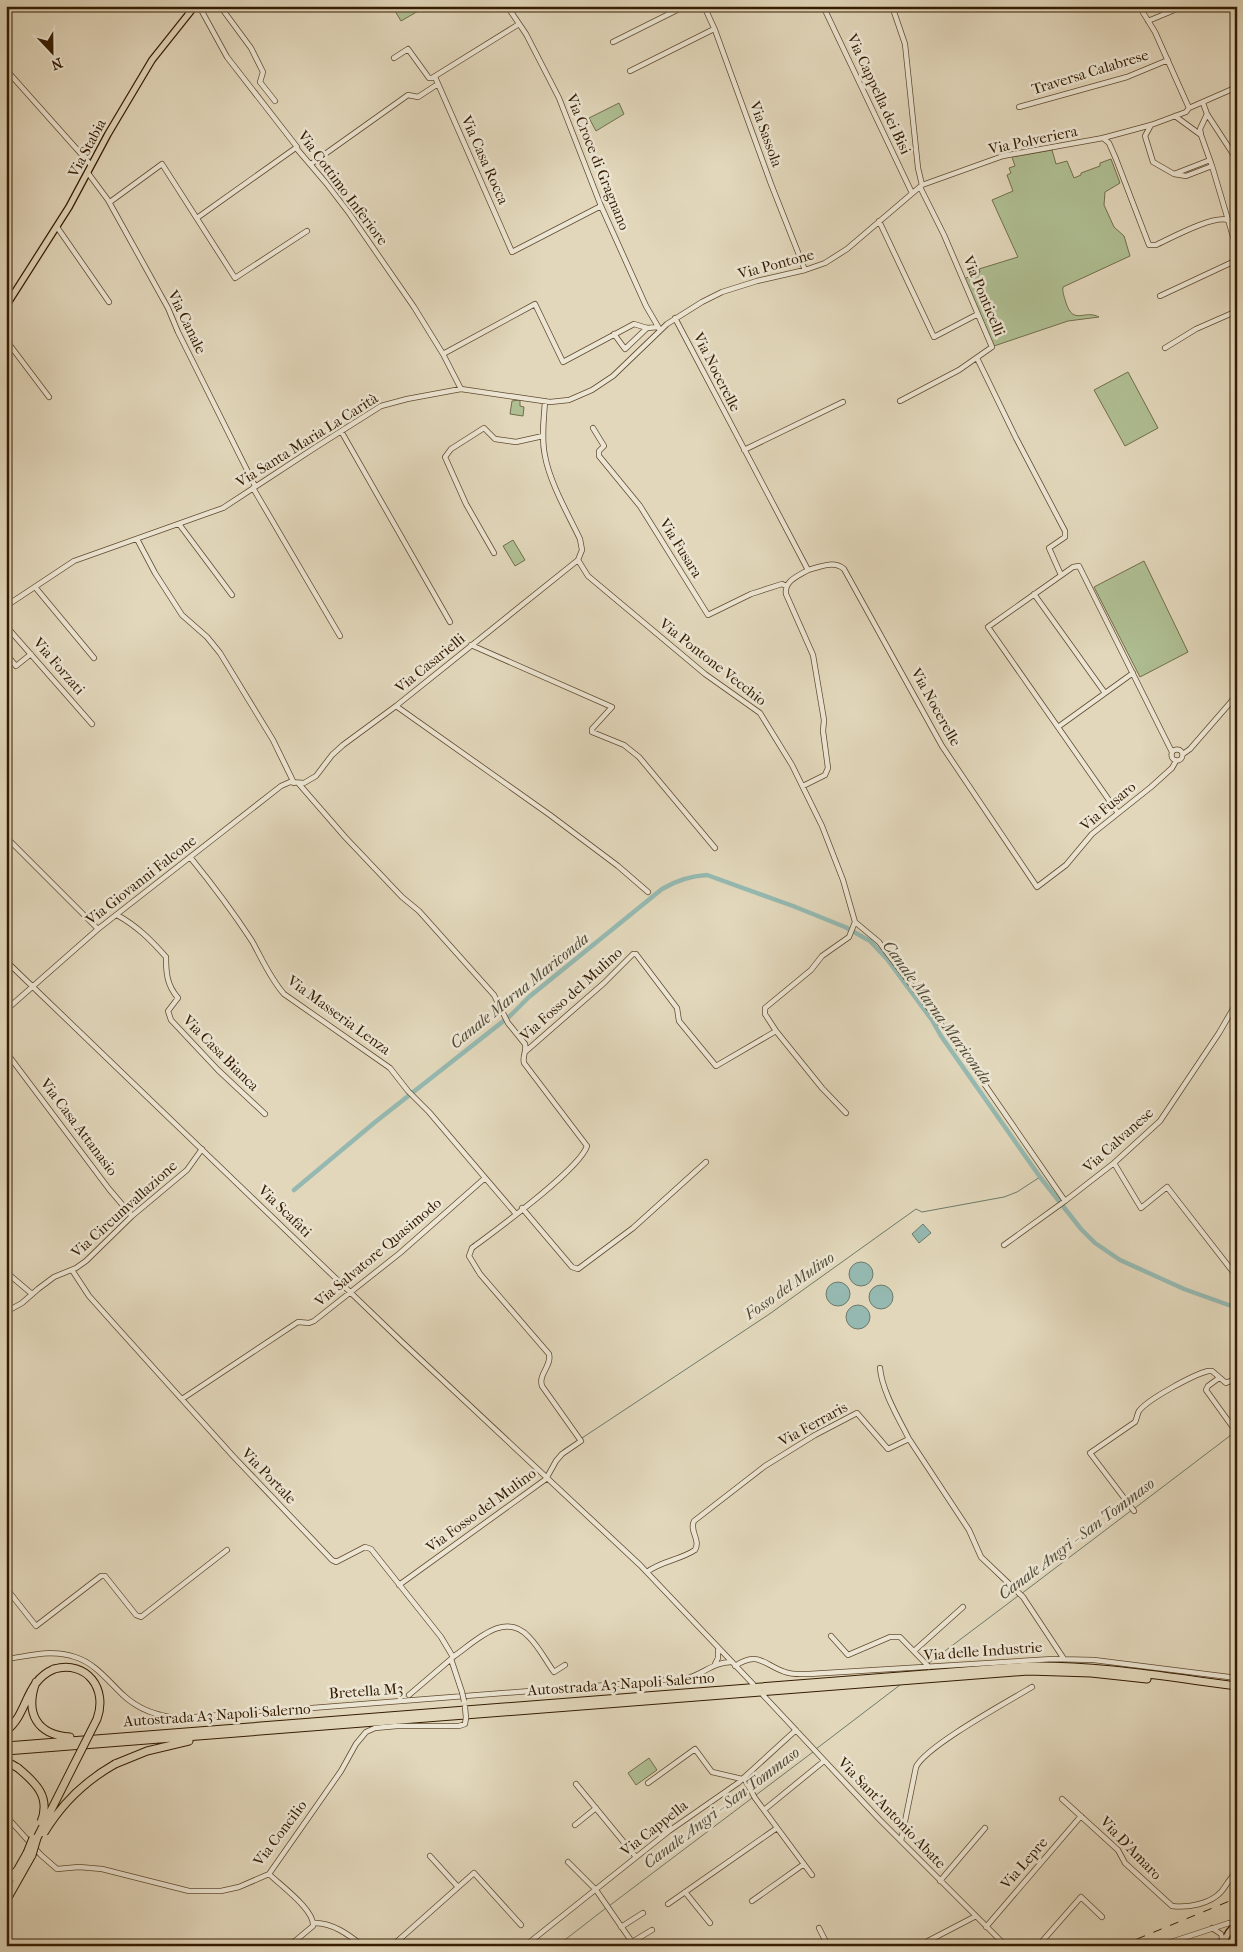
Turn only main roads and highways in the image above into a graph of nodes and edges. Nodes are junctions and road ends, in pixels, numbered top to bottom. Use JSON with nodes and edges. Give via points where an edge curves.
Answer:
{"nodes":[{"id":1,"x":195,"y":6,"type":"edge"},
{"id":2,"x":6,"y":306,"type":"edge"},
{"id":3,"x":36,"y":1682,"type":"junction"},
{"id":4,"x":1237,"y":1686,"type":"edge"},
{"id":5,"x":1237,"y":1691,"type":"edge"},
{"id":6,"x":267,"y":1730,"type":"junction"},
{"id":7,"x":6,"y":1731,"type":"edge"},
{"id":8,"x":131,"y":1736,"type":"junction"},
{"id":9,"x":6,"y":1746,"type":"edge"},
{"id":10,"x":6,"y":1751,"type":"edge"},
{"id":11,"x":6,"y":1761,"type":"edge"},
{"id":12,"x":29,"y":1854,"type":"junction"},
{"id":13,"x":6,"y":1884,"type":"edge"},
{"id":14,"x":6,"y":1901,"type":"edge"},
{"id":15,"x":1237,"y":1923,"type":"edge"},
{"id":16,"x":1222,"y":1944,"type":"edge"}],
"edges":[{"from":1,"to":2,"type":"main road","name":"Via Stabia","via":[[152,60],[57,227]]},
{"from":3,"to":7,"type":"highway","via":[[19,1716]]},
{"from":3,"to":8,"type":"highway","via":[[32,1712],[48,1732],[69,1737]]},
{"from":3,"to":12,"type":"highway","bridge":true,"via":[[54,1669],[74,1668],[96,1685],[101,1705]]},
{"from":4,"to":8,"type":"highway","name":"Autostrada A3 Napoli-Salerno","via":[[1109,1669],[1028,1666]]},
{"from":5,"to":6,"type":"highway","name":"Autostrada A3 Napoli-Salerno","via":[[1108,1674],[1028,1671]]},
{"from":6,"to":10,"type":"highway","name":"Autostrada A3 Napoli-Salerno"},
{"from":6,"to":12,"type":"highway","bridge":true,"via":[[162,1746],[115,1764],[72,1795]]},
{"from":8,"to":9,"type":"highway","name":"Autostrada A3 Napoli-Salerno"},
{"from":11,"to":12,"type":"highway","bridge":true,"via":[[38,1786],[44,1800],[43,1818]]},
{"from":12,"to":13,"type":"highway"},
{"from":12,"to":14,"type":"highway"},
{"from":15,"to":16,"type":"main road"}]}
